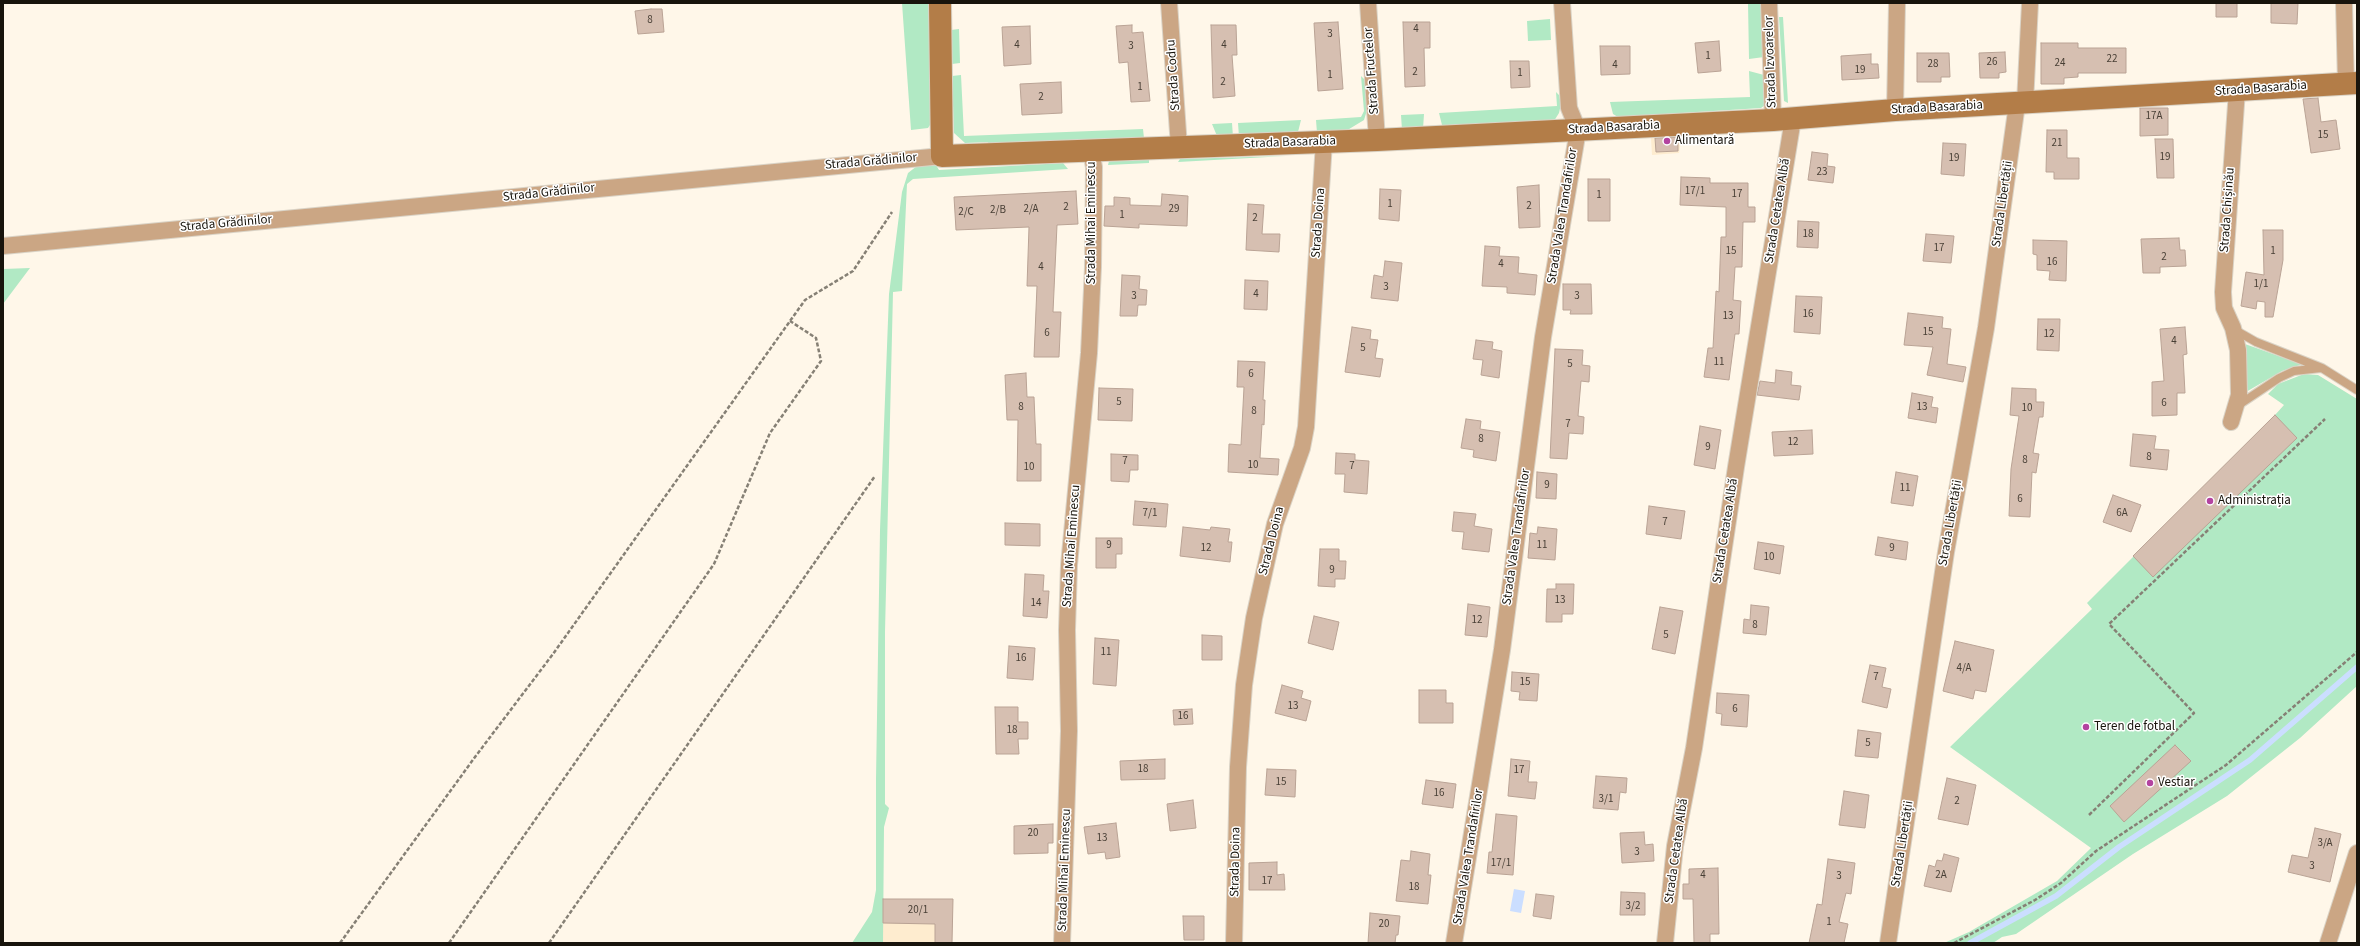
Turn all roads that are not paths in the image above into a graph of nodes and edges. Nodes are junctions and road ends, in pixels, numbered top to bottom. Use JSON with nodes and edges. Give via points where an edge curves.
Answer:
{"nodes":[{"id":1,"x":940,"y":3,"type":"edge"},
{"id":2,"x":1170,"y":3,"type":"edge"},
{"id":3,"x":1368,"y":3,"type":"edge"},
{"id":4,"x":1562,"y":3,"type":"edge"},
{"id":5,"x":1769,"y":3,"type":"edge"},
{"id":6,"x":1897,"y":3,"type":"edge"},
{"id":7,"x":2030,"y":3,"type":"edge"},
{"id":8,"x":2344,"y":3,"type":"edge"},
{"id":9,"x":2351,"y":83,"type":"edge"},
{"id":10,"x":2237,"y":90,"type":"junction"},
{"id":11,"x":2021,"y":104,"type":"junction"},
{"id":12,"x":1895,"y":110,"type":"junction"},
{"id":13,"x":1783,"y":120,"type":"junction"},
{"id":14,"x":1578,"y":130,"type":"junction"},
{"id":15,"x":1377,"y":140,"type":"junction"},
{"id":16,"x":1324,"y":142,"type":"junction"},
{"id":17,"x":1179,"y":147,"type":"junction"},
{"id":18,"x":1092,"y":150,"type":"junction"},
{"id":19,"x":942,"y":156,"type":"junction"},
{"id":20,"x":3,"y":246,"type":"edge"},
{"id":21,"x":2233,"y":328,"type":"junction"},
{"id":22,"x":2322,"y":368,"type":"junction"},
{"id":23,"x":2357,"y":390,"type":"edge"},
{"id":24,"x":2233,"y":415,"type":"joint"},
{"id":25,"x":2357,"y":853,"type":"edge"},
{"id":26,"x":1062,"y":943,"type":"edge"},
{"id":27,"x":1234,"y":943,"type":"edge"},
{"id":28,"x":1454,"y":943,"type":"edge"},
{"id":29,"x":1665,"y":943,"type":"edge"},
{"id":30,"x":1888,"y":943,"type":"edge"},
{"id":31,"x":2328,"y":943,"type":"edge"}],
"edges":[{"from":1,"to":19,"type":"street"},
{"from":2,"to":17,"type":"street","name":"Strada Codru"},
{"from":3,"to":15,"type":"street","name":"Strada Fructelor"},
{"from":4,"to":14,"type":"street","via":[[1569,108]]},
{"from":5,"to":13,"type":"street","name":"Strada Izvoarelor"},
{"from":6,"to":12,"type":"street"},
{"from":7,"to":11,"type":"street","name":"Strada Libertății"},
{"from":8,"to":9,"type":"street"},
{"from":9,"to":10,"type":"street","name":"Strada Basarabia"},
{"from":10,"to":11,"type":"street","name":"Strada Basarabia"},
{"from":10,"to":21,"type":"street","name":"Strada Chișinău","via":[[2223,292],[2224,308]]},
{"from":11,"to":12,"type":"street","name":"Strada Basarabia"},
{"from":11,"to":30,"type":"street","name":"Strada Libertății","via":[[1986,328],[1946,552]]},
{"from":12,"to":13,"type":"street","name":"Strada Basarabia"},
{"from":13,"to":14,"type":"street","name":"Strada Basarabia"},
{"from":13,"to":29,"type":"street","name":"Strada Cetatea Albă","via":[[1734,482],[1694,748],[1676,839]]},
{"from":14,"to":15,"type":"street","name":"Strada Basarabia"},
{"from":14,"to":28,"type":"street","name":"Strada Valea Trandafirilor","via":[[1543,337],[1502,650]]},
{"from":15,"to":16,"type":"street","name":"Strada Basarabia"},
{"from":16,"to":17,"type":"street","name":"Strada Basarabia"},
{"from":16,"to":27,"type":"street","name":"Strada Doina","via":[[1306,427],[1302,448],[1275,524],[1254,618],[1244,685],[1238,767]]},
{"from":17,"to":18,"type":"street","name":"Strada Basarabia"},
{"from":18,"to":19,"type":"street","name":"Strada Basarabia"},
{"from":18,"to":26,"type":"street","name":"Strada Mihai Eminescu","via":[[1093,267],[1090,330],[1069,564],[1069,731]]},
{"from":19,"to":20,"type":"street","name":"Strada Grădinilor"},
{"from":21,"to":22,"type":"lane","via":[[2256,342]]},
{"from":21,"to":24,"type":"street","name":"Strada Chișinău","via":[[2238,350],[2238,395]]},
{"from":22,"to":23,"type":"lane"},
{"from":22,"to":24,"type":"lane","via":[[2294,371],[2279,378]]},
{"from":25,"to":31,"type":"street"}]}
